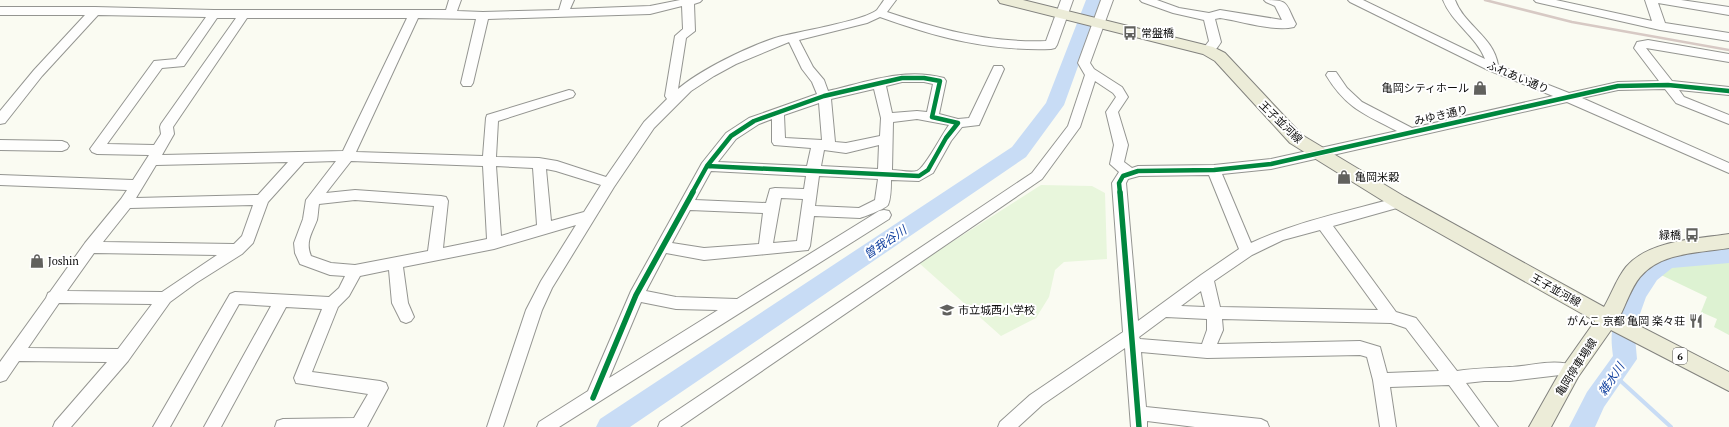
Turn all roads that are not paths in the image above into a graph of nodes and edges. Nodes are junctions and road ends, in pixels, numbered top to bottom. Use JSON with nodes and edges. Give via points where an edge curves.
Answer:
{"nodes":[{"id":1,"x":138,"y":0,"type":"edge"},
{"id":2,"x":455,"y":0,"type":"edge"},
{"id":3,"x":568,"y":0,"type":"edge"},
{"id":4,"x":890,"y":0,"type":"edge"},
{"id":5,"x":1005,"y":0,"type":"edge"},
{"id":6,"x":1067,"y":0,"type":"edge"},
{"id":7,"x":1107,"y":0,"type":"edge"},
{"id":8,"x":1146,"y":0,"type":"edge"},
{"id":9,"x":1270,"y":0,"type":"edge"},
{"id":10,"x":1354,"y":0,"type":"edge"},
{"id":11,"x":1449,"y":0,"type":"edge"},
{"id":12,"x":1540,"y":0,"type":"edge"},
{"id":13,"x":1651,"y":0,"type":"edge"},
{"id":14,"x":1659,"y":0,"type":"edge"},
{"id":15,"x":685,"y":2,"type":"edge"},
{"id":16,"x":1689,"y":3,"type":"edge"},
{"id":17,"x":0,"y":11,"type":"edge"},
{"id":18,"x":95,"y":11,"type":"junction"},
{"id":19,"x":1729,"y":11,"type":"edge"},
{"id":20,"x":129,"y":12,"type":"junction"},
{"id":21,"x":880,"y":13,"type":"junction"},
{"id":22,"x":214,"y":14,"type":"junction"},
{"id":23,"x":244,"y":14,"type":"junction"},
{"id":24,"x":414,"y":14,"type":"junction"},
{"id":25,"x":450,"y":14,"type":"junction"},
{"id":26,"x":563,"y":14,"type":"junction"},
{"id":27,"x":1064,"y":15,"type":"junction"},
{"id":28,"x":483,"y":16,"type":"junction"},
{"id":29,"x":1209,"y":17,"type":"junction"},
{"id":30,"x":1096,"y":23,"type":"junction"},
{"id":31,"x":1660,"y":26,"type":"junction"},
{"id":32,"x":792,"y":37,"type":"junction"},
{"id":33,"x":1729,"y":38,"type":"edge"},
{"id":34,"x":1208,"y":50,"type":"junction"},
{"id":35,"x":1729,"y":58,"type":"edge"},
{"id":36,"x":1492,"y":67,"type":"junction"},
{"id":37,"x":998,"y":69,"type":"dead end"},
{"id":38,"x":1091,"y":74,"type":"junction"},
{"id":39,"x":1332,"y":74,"type":"dead end"},
{"id":40,"x":467,"y":83,"type":"dead end"},
{"id":41,"x":879,"y":83,"type":"junction"},
{"id":42,"x":1668,"y":85,"type":"junction"},
{"id":43,"x":1729,"y":91,"type":"edge"},
{"id":44,"x":569,"y":94,"type":"dead end"},
{"id":45,"x":824,"y":96,"type":"junction"},
{"id":46,"x":1566,"y":97,"type":"junction"},
{"id":47,"x":675,"y":99,"type":"junction"},
{"id":48,"x":778,"y":112,"type":"junction"},
{"id":49,"x":932,"y":117,"type":"junction"},
{"id":50,"x":887,"y":118,"type":"junction"},
{"id":51,"x":0,"y":120,"type":"edge"},
{"id":52,"x":1729,"y":120,"type":"edge"},
{"id":53,"x":958,"y":124,"type":"junction"},
{"id":54,"x":1411,"y":133,"type":"junction"},
{"id":55,"x":887,"y":139,"type":"junction"},
{"id":56,"x":0,"y":145,"type":"edge"},
{"id":57,"x":62,"y":146,"type":"dead end"},
{"id":58,"x":825,"y":146,"type":"junction"},
{"id":59,"x":1321,"y":154,"type":"junction"},
{"id":60,"x":155,"y":155,"type":"junction"},
{"id":61,"x":347,"y":156,"type":"junction"},
{"id":62,"x":300,"y":157,"type":"junction"},
{"id":63,"x":489,"y":160,"type":"junction"},
{"id":64,"x":539,"y":162,"type":"junction"},
{"id":65,"x":707,"y":166,"type":"junction"},
{"id":66,"x":1729,"y":168,"type":"edge"},
{"id":67,"x":814,"y":170,"type":"junction"},
{"id":68,"x":1214,"y":170,"type":"junction"},
{"id":69,"x":1130,"y":173,"type":"junction"},
{"id":70,"x":885,"y":174,"type":"junction"},
{"id":71,"x":0,"y":180,"type":"edge"},
{"id":72,"x":609,"y":183,"type":"junction"},
{"id":73,"x":137,"y":185,"type":"junction"},
{"id":74,"x":810,"y":194,"type":"junction"},
{"id":75,"x":262,"y":200,"type":"junction"},
{"id":76,"x":313,"y":200,"type":"junction"},
{"id":77,"x":1399,"y":202,"type":"junction"},
{"id":78,"x":126,"y":203,"type":"junction"},
{"id":79,"x":686,"y":205,"type":"junction"},
{"id":80,"x":771,"y":208,"type":"junction"},
{"id":81,"x":808,"y":211,"type":"junction"},
{"id":82,"x":884,"y":215,"type":"dead end"},
{"id":83,"x":588,"y":216,"type":"junction"},
{"id":84,"x":1323,"y":223,"type":"junction"},
{"id":85,"x":544,"y":228,"type":"junction"},
{"id":86,"x":1729,"y":242,"type":"edge"},
{"id":87,"x":494,"y":243,"type":"junction"},
{"id":88,"x":803,"y":246,"type":"junction"},
{"id":89,"x":90,"y":247,"type":"junction"},
{"id":90,"x":663,"y":247,"type":"junction"},
{"id":91,"x":766,"y":249,"type":"junction"},
{"id":92,"x":237,"y":250,"type":"junction"},
{"id":93,"x":1247,"y":251,"type":"junction"},
{"id":94,"x":435,"y":255,"type":"junction"},
{"id":95,"x":395,"y":263,"type":"junction"},
{"id":96,"x":804,"y":264,"type":"junction"},
{"id":97,"x":355,"y":271,"type":"junction"},
{"id":98,"x":1206,"y":279,"type":"junction"},
{"id":99,"x":636,"y":295,"type":"junction"},
{"id":100,"x":53,"y":297,"type":"junction"},
{"id":101,"x":165,"y":298,"type":"junction"},
{"id":102,"x":282,"y":301,"type":"junction"},
{"id":103,"x":332,"y":302,"type":"junction"},
{"id":104,"x":740,"y":305,"type":"junction"},
{"id":105,"x":1165,"y":309,"type":"junction"},
{"id":106,"x":1214,"y":314,"type":"junction"},
{"id":107,"x":406,"y":317,"type":"dead end"},
{"id":108,"x":1391,"y":317,"type":"junction"},
{"id":109,"x":1619,"y":324,"type":"junction"},
{"id":110,"x":1131,"y":340,"type":"junction"},
{"id":111,"x":1207,"y":351,"type":"junction"},
{"id":112,"x":14,"y":354,"type":"junction"},
{"id":113,"x":122,"y":356,"type":"junction"},
{"id":114,"x":1571,"y":371,"type":"junction"},
{"id":115,"x":0,"y":375,"type":"edge"},
{"id":116,"x":1453,"y":378,"type":"junction"},
{"id":117,"x":1381,"y":380,"type":"junction"},
{"id":118,"x":1729,"y":382,"type":"edge"},
{"id":119,"x":593,"y":398,"type":"junction"},
{"id":120,"x":1138,"y":420,"type":"edge"},
{"id":121,"x":284,"y":426,"type":"edge"},
{"id":122,"x":61,"y":427,"type":"edge"},
{"id":123,"x":161,"y":427,"type":"edge"},
{"id":124,"x":212,"y":427,"type":"edge"},
{"id":125,"x":495,"y":427,"type":"edge"},
{"id":126,"x":545,"y":427,"type":"edge"},
{"id":127,"x":666,"y":427,"type":"edge"},
{"id":128,"x":1006,"y":427,"type":"edge"},
{"id":129,"x":1261,"y":427,"type":"edge"},
{"id":130,"x":1388,"y":427,"type":"edge"},
{"id":131,"x":1490,"y":427,"type":"edge"},
{"id":132,"x":1540,"y":427,"type":"edge"}],
"edges":[{"from":1,"to":20,"type":"street"},
{"from":2,"to":25,"type":"street"},
{"from":3,"to":26,"type":"street"},
{"from":4,"to":21,"type":"street"},
{"from":5,"to":27,"type":"main road","name":"王子並河線"},
{"from":6,"to":27,"type":"street"},
{"from":7,"to":30,"type":"street"},
{"from":8,"to":29,"type":"street","via":[[1177,11]]},
{"from":9,"to":29,"type":"street","via":[[1280,4],[1290,24],[1220,14]]},
{"from":10,"to":36,"type":"street","name":"ふれあい通り"},
{"from":11,"to":36,"type":"street","via":[[1493,59]]},
{"from":12,"to":31,"type":"street"},
{"from":13,"to":31,"type":"street"},
{"from":14,"to":16,"type":"street"},
{"from":15,"to":26,"type":"street","via":[[650,10]]},
{"from":15,"to":47,"type":"street","via":[[689,31],[682,36],[679,45],[670,96]]},
{"from":16,"to":19,"type":"street"},
{"from":17,"to":18,"type":"street"},
{"from":18,"to":20,"type":"street"},
{"from":18,"to":51,"type":"street","via":[[38,73]]},
{"from":20,"to":22,"type":"street"},
{"from":21,"to":27,"type":"street","via":[[948,36],[1019,46],[1051,45]]},
{"from":21,"to":32,"type":"street","via":[[862,20]]},
{"from":22,"to":23,"type":"street"},
{"from":22,"to":60,"type":"street","via":[[180,63],[158,64],[97,149]]},
{"from":23,"to":24,"type":"street"},
{"from":23,"to":60,"type":"street","via":[[166,127],[168,134]]},
{"from":24,"to":25,"type":"street"},
{"from":24,"to":61,"type":"street"},
{"from":25,"to":28,"type":"street"},
{"from":26,"to":28,"type":"street"},
{"from":27,"to":30,"type":"main road","name":"王子並河線"},
{"from":28,"to":40,"type":"street"},
{"from":29,"to":34,"type":"street","via":[[1215,42]]},
{"from":30,"to":34,"type":"main road","name":"王子並河線"},
{"from":30,"to":38,"type":"street","via":[[1084,63]]},
{"from":31,"to":33,"type":"street"},
{"from":32,"to":45,"type":"street","via":[[808,69],[818,80]]},
{"from":32,"to":47,"type":"street","via":[[732,62]]},
{"from":34,"to":59,"type":"main road","name":"王子並河線","via":[[1220,57],[1296,139]]},
{"from":35,"to":42,"type":"street","via":[[1648,44],[1641,45],[1640,48]]},
{"from":36,"to":46,"type":"street","name":"ふれあい通り"},
{"from":37,"to":53,"type":"street","via":[[974,122]]},
{"from":38,"to":69,"type":"street","via":[[1118,90],[1122,97],[1112,112],[1121,146],[1116,164]]},
{"from":38,"to":127,"type":"street","via":[[1074,127],[1037,176]]},
{"from":39,"to":54,"type":"street","via":[[1343,91],[1358,105]]},
{"from":41,"to":45,"type":"street"},
{"from":41,"to":49,"type":"street","via":[[902,78],[940,81]]},
{"from":41,"to":50,"type":"street"},
{"from":42,"to":43,"type":"street","name":"みゆき通り"},
{"from":42,"to":46,"type":"street","name":"みゆき通り","via":[[1618,86]]},
{"from":42,"to":52,"type":"street","via":[[1680,100]]},
{"from":44,"to":63,"type":"street","via":[[492,118]]},
{"from":45,"to":48,"type":"street"},
{"from":45,"to":58,"type":"street","via":[[829,135]]},
{"from":46,"to":54,"type":"street","name":"みゆき通り"},
{"from":46,"to":66,"type":"street","name":"ふれあい通り"},
{"from":47,"to":72,"type":"street","via":[[649,126]]},
{"from":48,"to":58,"type":"street","via":[[779,142]]},
{"from":48,"to":65,"type":"street","via":[[754,121],[731,136]]},
{"from":49,"to":50,"type":"street","via":[[917,115]]},
{"from":49,"to":53,"type":"street"},
{"from":50,"to":55,"type":"street"},
{"from":53,"to":70,"type":"street","via":[[946,138],[928,170],[919,176]]},
{"from":54,"to":59,"type":"street","name":"みゆき通り"},
{"from":55,"to":58,"type":"street","via":[[846,148]]},
{"from":55,"to":70,"type":"street"},
{"from":56,"to":57,"type":"street"},
{"from":58,"to":67,"type":"street","via":[[816,151]]},
{"from":59,"to":68,"type":"street","name":"みゆき通り","via":[[1271,164]]},
{"from":59,"to":77,"type":"main road","name":"王子並河線"},
{"from":60,"to":62,"type":"street"},
{"from":60,"to":73,"type":"street"},
{"from":61,"to":62,"type":"street"},
{"from":61,"to":63,"type":"street"},
{"from":61,"to":76,"type":"street"},
{"from":62,"to":75,"type":"street"},
{"from":63,"to":64,"type":"street"},
{"from":63,"to":87,"type":"street"},
{"from":64,"to":72,"type":"street"},
{"from":64,"to":85,"type":"street"},
{"from":65,"to":67,"type":"street"},
{"from":65,"to":79,"type":"street"},
{"from":67,"to":70,"type":"street"},
{"from":67,"to":74,"type":"street"},
{"from":68,"to":69,"type":"street","name":"みゆき通り"},
{"from":68,"to":93,"type":"street"},
{"from":69,"to":110,"type":"street","via":[[1123,176],[1120,183]]},
{"from":70,"to":81,"type":"street","via":[[882,203],[860,213]]},
{"from":71,"to":73,"type":"street"},
{"from":72,"to":83,"type":"street"},
{"from":73,"to":78,"type":"street"},
{"from":74,"to":80,"type":"street","via":[[775,192]]},
{"from":74,"to":81,"type":"street"},
{"from":75,"to":78,"type":"street"},
{"from":75,"to":92,"type":"street","via":[[248,239]]},
{"from":76,"to":94,"type":"street","via":[[355,195],[441,201]]},
{"from":76,"to":97,"type":"street","via":[[311,217],[301,239],[300,251],[305,260],[330,269]]},
{"from":77,"to":84,"type":"street"},
{"from":77,"to":109,"type":"main road","name":"王子並河線"},
{"from":78,"to":89,"type":"street"},
{"from":79,"to":80,"type":"street"},
{"from":79,"to":90,"type":"street"},
{"from":80,"to":91,"type":"street"},
{"from":81,"to":88,"type":"street"},
{"from":82,"to":96,"type":"street"},
{"from":83,"to":85,"type":"street"},
{"from":83,"to":125,"type":"street","via":[[546,285],[534,310]]},
{"from":84,"to":93,"type":"street","via":[[1279,236]]},
{"from":84,"to":108,"type":"street"},
{"from":85,"to":87,"type":"street"},
{"from":86,"to":109,"type":"main road","name":"亀岡停車場線","via":[[1670,250],[1642,262],[1632,273]]},
{"from":87,"to":94,"type":"street"},
{"from":88,"to":91,"type":"street"},
{"from":88,"to":96,"type":"street"},
{"from":89,"to":92,"type":"street"},
{"from":89,"to":100,"type":"street"},
{"from":90,"to":91,"type":"street","via":[[704,254]]},
{"from":90,"to":99,"type":"street"},
{"from":92,"to":101,"type":"street"},
{"from":93,"to":98,"type":"street"},
{"from":94,"to":95,"type":"street"},
{"from":95,"to":97,"type":"street"},
{"from":95,"to":107,"type":"street","via":[[400,303]]},
{"from":96,"to":104,"type":"street"},
{"from":97,"to":103,"type":"street","via":[[344,292]]},
{"from":98,"to":105,"type":"street"},
{"from":98,"to":106,"type":"street"},
{"from":99,"to":104,"type":"street","via":[[676,302]]},
{"from":99,"to":119,"type":"street"},
{"from":100,"to":101,"type":"street"},
{"from":100,"to":112,"type":"street"},
{"from":101,"to":113,"type":"street"},
{"from":102,"to":103,"type":"street"},
{"from":102,"to":123,"type":"street","via":[[235,298]]},
{"from":102,"to":124,"type":"street"},
{"from":103,"to":121,"type":"street","via":[[302,378],[380,388],[359,425]]},
{"from":104,"to":119,"type":"street"},
{"from":105,"to":106,"type":"street","via":[[1170,312]]},
{"from":105,"to":110,"type":"street"},
{"from":106,"to":108,"type":"street"},
{"from":106,"to":111,"type":"street","via":[[1215,330]]},
{"from":108,"to":116,"type":"street","via":[[1411,323]]},
{"from":109,"to":114,"type":"main road","name":"亀岡停車場線"},
{"from":109,"to":118,"type":"main road","number":"6"},
{"from":110,"to":111,"type":"street"},
{"from":110,"to":120,"type":"street"},
{"from":110,"to":128,"type":"street","via":[[1036,400]]},
{"from":111,"to":117,"type":"street","via":[[1360,348],[1374,352]]},
{"from":112,"to":113,"type":"street"},
{"from":112,"to":115,"type":"street"},
{"from":113,"to":122,"type":"street"},
{"from":114,"to":116,"type":"street","via":[[1560,368]]},
{"from":114,"to":132,"type":"main road","name":"亀岡停車場線"},
{"from":116,"to":117,"type":"street"},
{"from":116,"to":131,"type":"street"},
{"from":117,"to":130,"type":"street"},
{"from":119,"to":126,"type":"street"},
{"from":120,"to":129,"type":"street"}]}
